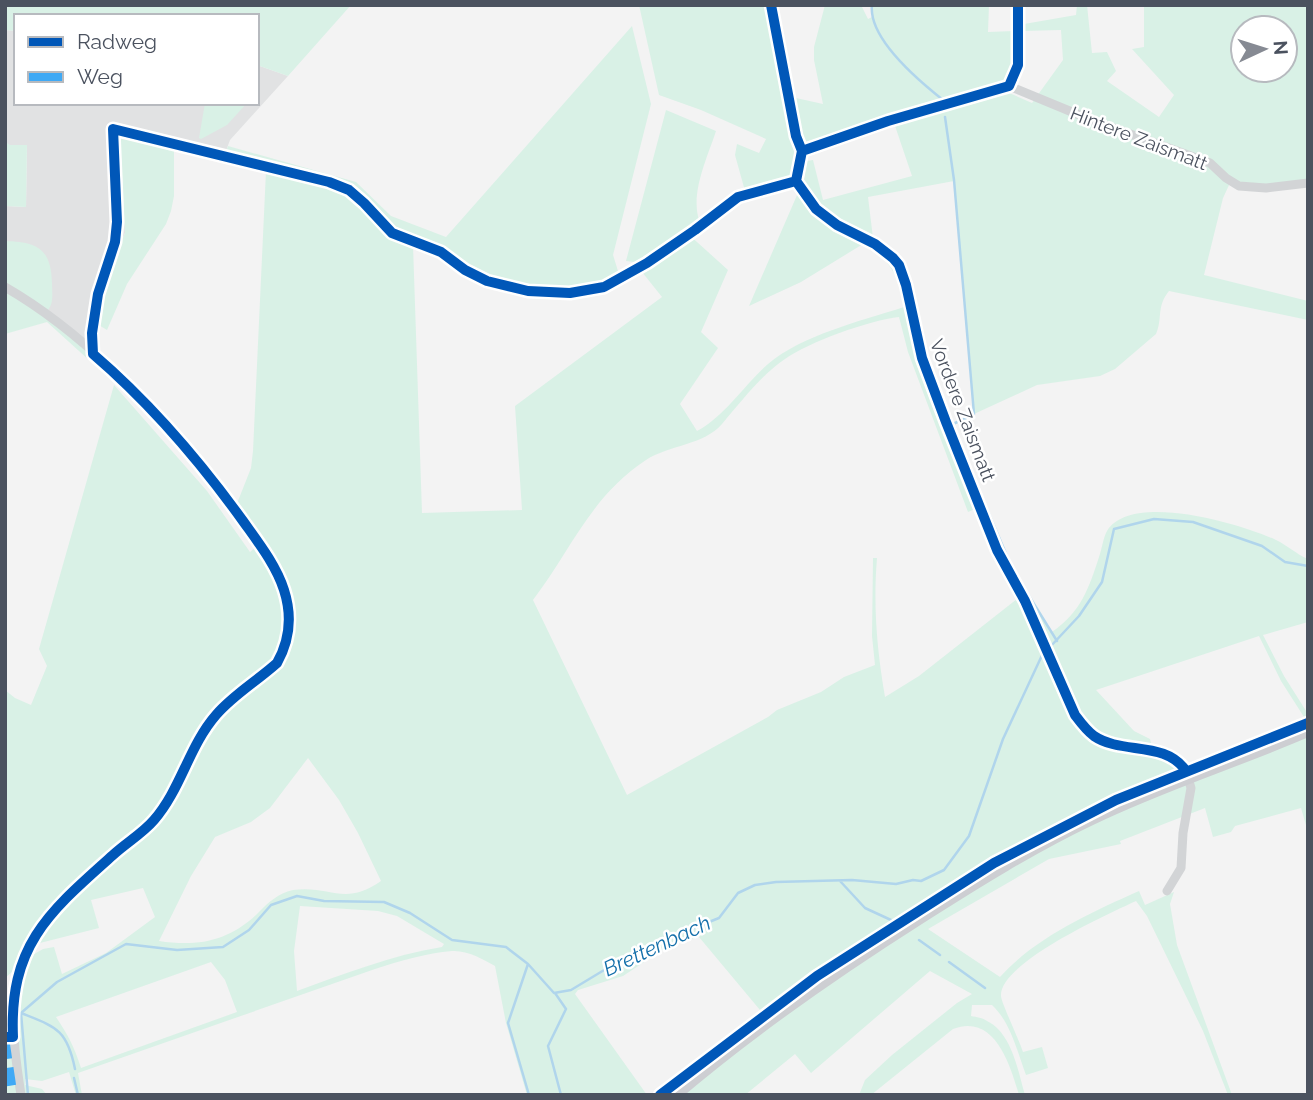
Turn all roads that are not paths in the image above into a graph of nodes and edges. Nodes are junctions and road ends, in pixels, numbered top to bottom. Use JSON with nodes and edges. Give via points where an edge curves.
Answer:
{"nodes":[{"id":1,"x":1018,"y":5,"type":"edge"},
{"id":2,"x":1009,"y":86,"type":"junction"},
{"id":3,"x":1308,"y":183,"type":"edge"},
{"id":4,"x":5,"y":287,"type":"edge"},
{"id":5,"x":1308,"y":732,"type":"edge"},
{"id":6,"x":1188,"y":778,"type":"junction"},
{"id":7,"x":1167,"y":891,"type":"dead end"},
{"id":8,"x":10,"y":985,"type":"edge"},
{"id":9,"x":21,"y":1095,"type":"edge"},
{"id":10,"x":677,"y":1095,"type":"edge"}],
"edges":[{"from":1,"to":2,"type":"street","via":[[1018,65]]},
{"from":2,"to":3,"type":"street","name":"Hintere Zaismatt","via":[[1210,163],[1239,186]]},
{"from":2,"to":6,"type":"street","name":"Vordere Zaismatt","via":[[802,151],[796,181],[816,209],[875,244],[899,265],[922,358],[946,422],[997,550],[1025,601],[1075,715],[1084,728],[1107,743],[1171,755]]},
{"from":4,"to":8,"type":"street","via":[[57,322],[132,387],[168,427],[260,546],[284,589],[289,620],[277,663],[215,715],[154,821],[45,921]]},
{"from":5,"to":6,"type":"main road"},
{"from":6,"to":7,"type":"street","via":[[1191,788],[1181,868]]},
{"from":6,"to":10,"type":"main road","via":[[1047,843],[900,932],[791,1007]]},
{"from":8,"to":9,"type":"street"}]}
